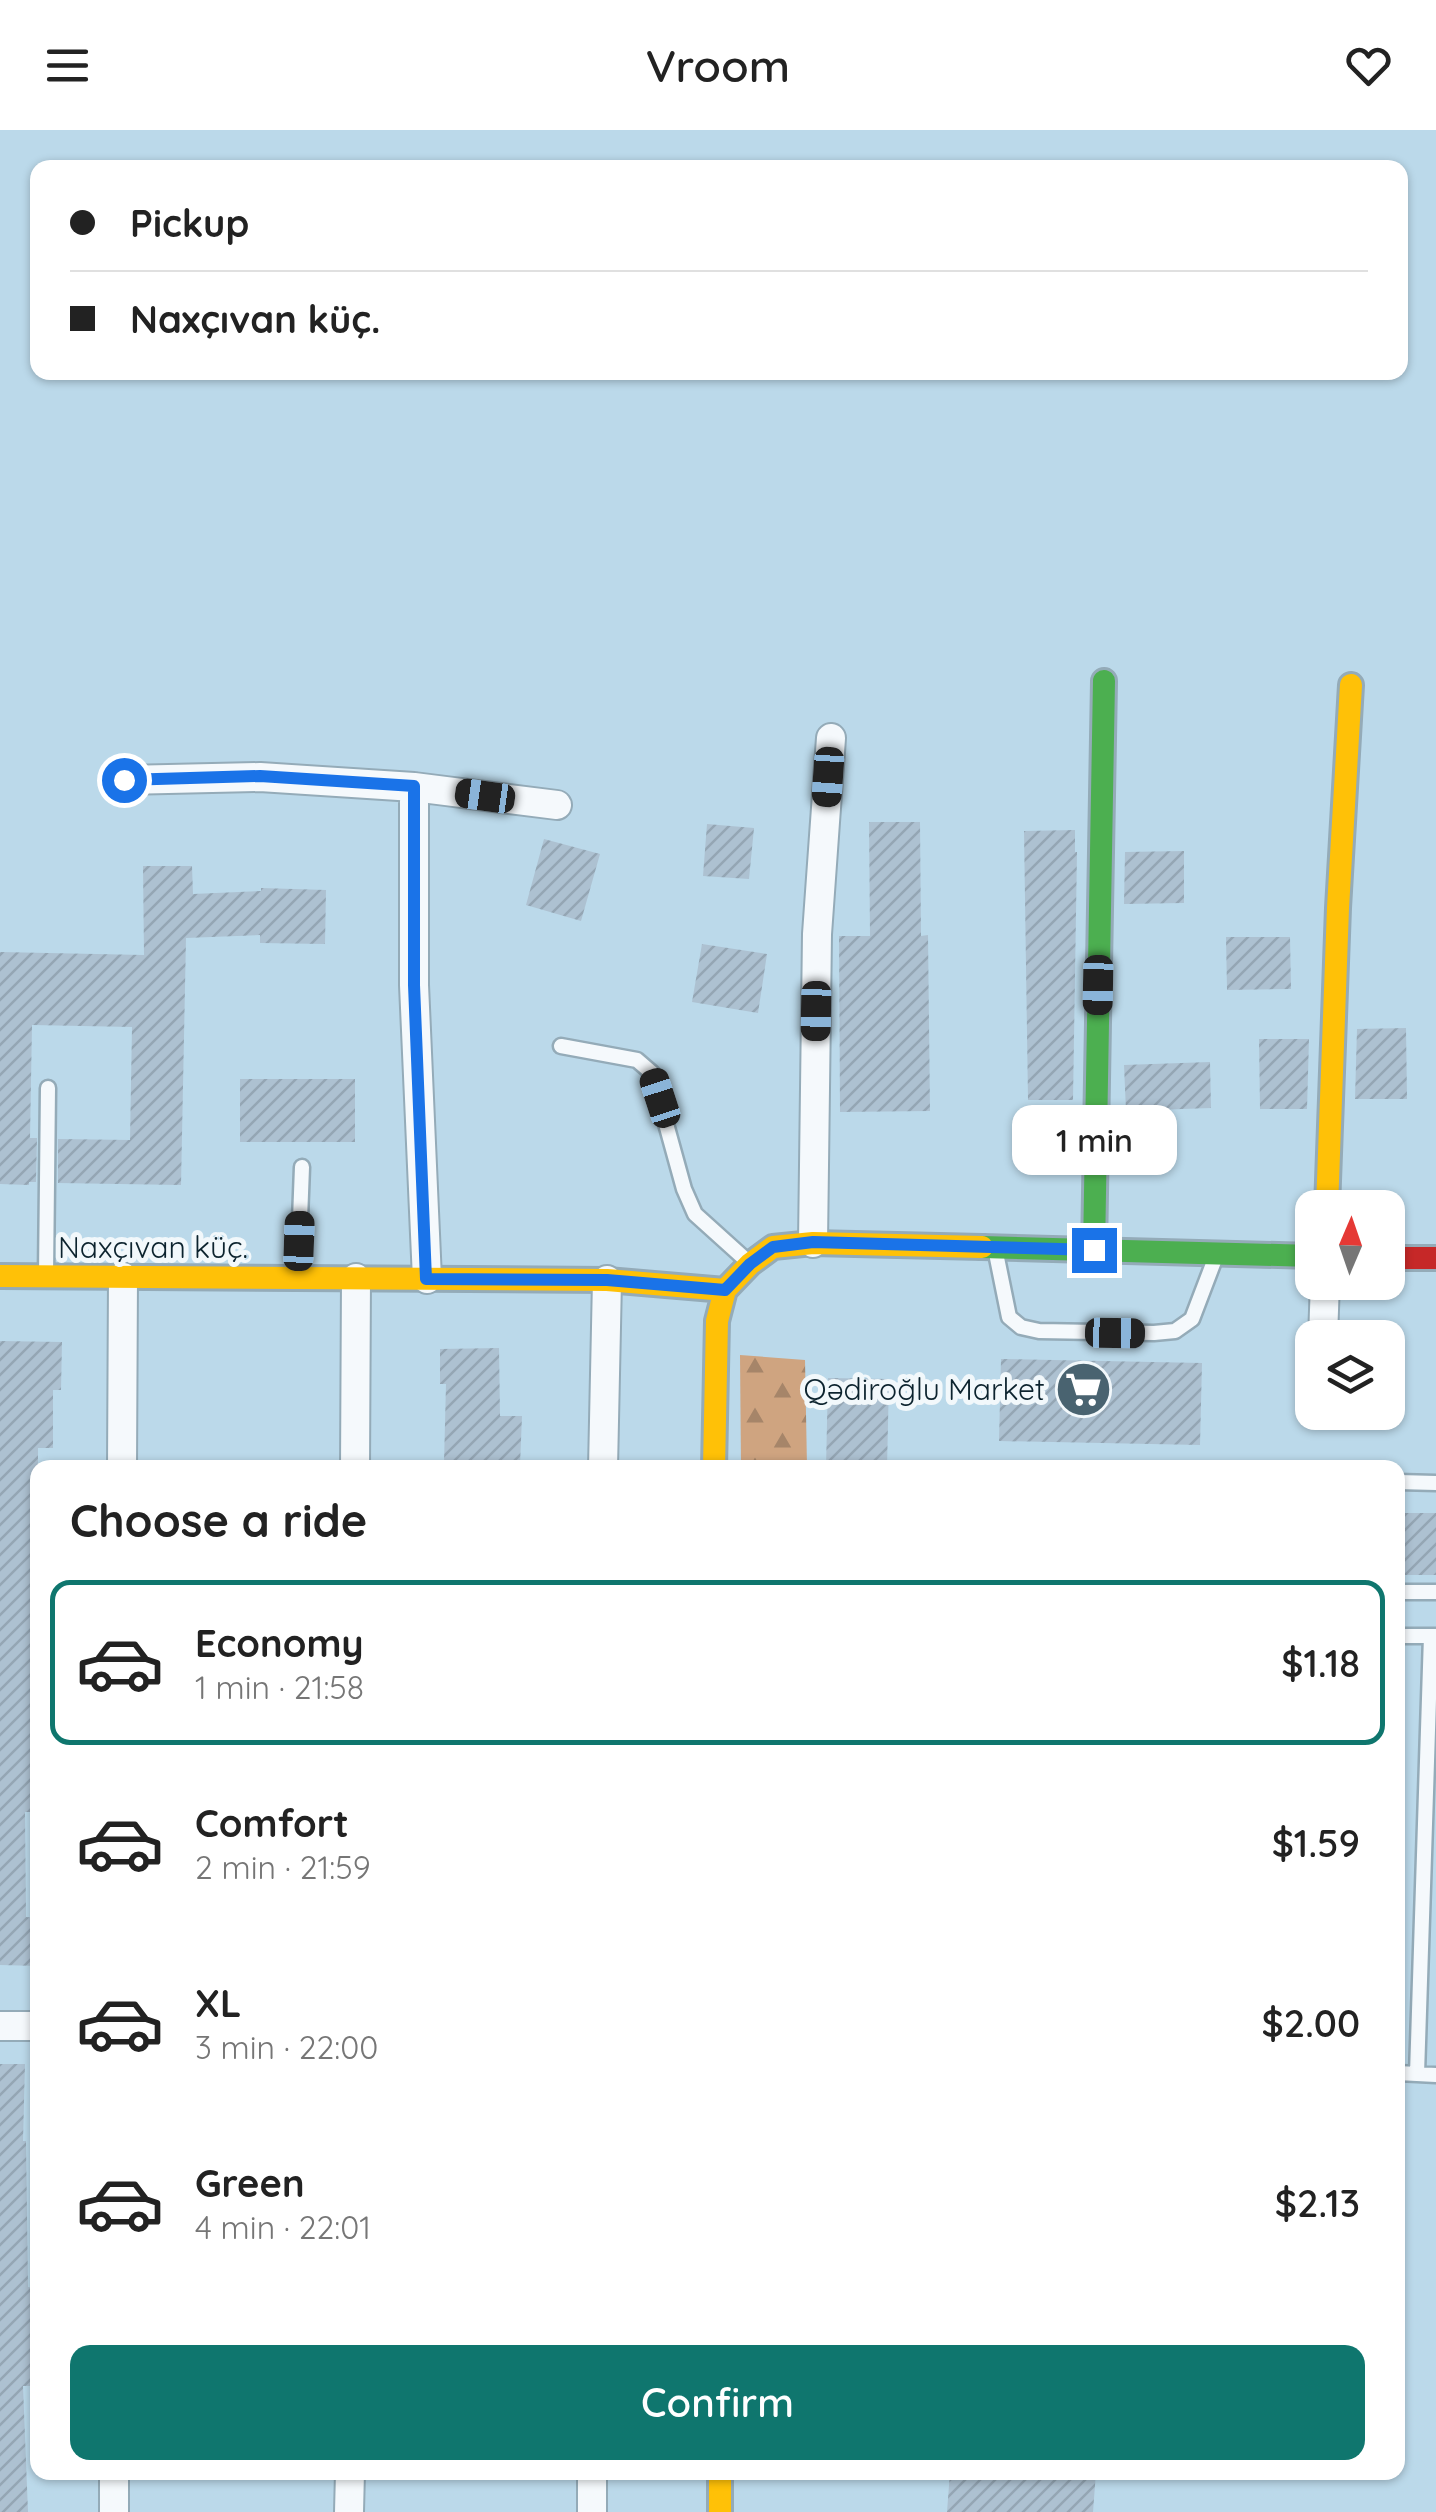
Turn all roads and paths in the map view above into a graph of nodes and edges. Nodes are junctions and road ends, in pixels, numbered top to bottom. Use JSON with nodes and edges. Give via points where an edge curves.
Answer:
{"nodes":[{"id":1,"x":1104,"y":682,"type":"dead end"},
{"id":2,"x":1351,"y":685,"type":"dead end"},
{"id":3,"x":832,"y":738,"type":"dead end"},
{"id":4,"x":124,"y":780,"type":"dead end"},
{"id":5,"x":414,"y":786,"type":"junction"},
{"id":6,"x":556,"y":805,"type":"dead end"},
{"id":7,"x":560,"y":1046,"type":"dead end"},
{"id":8,"x":48,"y":1088,"type":"dead end"},
{"id":9,"x":302,"y":1167,"type":"dead end"},
{"id":10,"x":1328,"y":1190,"type":"edge"},
{"id":11,"x":813,"y":1242,"type":"junction"},
{"id":12,"x":995,"y":1247,"type":"junction"},
{"id":13,"x":1094,"y":1250,"type":"junction"},
{"id":14,"x":1218,"y":1253,"type":"junction"},
{"id":15,"x":1295,"y":1255,"type":"edge"},
{"id":16,"x":1405,"y":1258,"type":"edge"},
{"id":17,"x":1436,"y":1258,"type":"edge"},
{"id":18,"x":750,"y":1264,"type":"junction"},
{"id":19,"x":0,"y":1276,"type":"edge"},
{"id":20,"x":46,"y":1276,"type":"junction"},
{"id":21,"x":123,"y":1277,"type":"junction"},
{"id":22,"x":298,"y":1278,"type":"junction"},
{"id":23,"x":356,"y":1278,"type":"junction"},
{"id":24,"x":426,"y":1279,"type":"junction"},
{"id":25,"x":607,"y":1280,"type":"junction"},
{"id":26,"x":725,"y":1290,"type":"junction"},
{"id":27,"x":122,"y":1460,"type":"edge"},
{"id":28,"x":355,"y":1460,"type":"edge"},
{"id":29,"x":603,"y":1460,"type":"edge"},
{"id":30,"x":714,"y":1460,"type":"edge"},
{"id":31,"x":1405,"y":1482,"type":"edge"},
{"id":32,"x":1436,"y":1482,"type":"edge"},
{"id":33,"x":1405,"y":1592,"type":"edge"},
{"id":34,"x":1436,"y":1592,"type":"edge"},
{"id":35,"x":1405,"y":1636,"type":"edge"},
{"id":36,"x":1433,"y":1636,"type":"edge"},
{"id":37,"x":0,"y":2026,"type":"edge"},
{"id":38,"x":30,"y":2026,"type":"edge"},
{"id":39,"x":1405,"y":2074,"type":"edge"},
{"id":40,"x":1418,"y":2074,"type":"junction"},
{"id":41,"x":1436,"y":2076,"type":"edge"},
{"id":42,"x":114,"y":2480,"type":"edge"},
{"id":43,"x":350,"y":2480,"type":"edge"},
{"id":44,"x":592,"y":2480,"type":"edge"},
{"id":45,"x":720,"y":2480,"type":"edge"},
{"id":46,"x":114,"y":2512,"type":"edge"},
{"id":47,"x":349,"y":2512,"type":"edge"},
{"id":48,"x":592,"y":2512,"type":"edge"},
{"id":49,"x":720,"y":2512,"type":"edge"}],
"edges":[{"from":1,"to":13,"type":"street"},
{"from":2,"to":10,"type":"street"},
{"from":3,"to":11,"type":"street","via":[[817,934]]},
{"from":4,"to":5,"type":"street","via":[[260,776]]},
{"from":5,"to":6,"type":"street"},
{"from":5,"to":24,"type":"street"},
{"from":7,"to":18,"type":"lane","via":[[637,1060],[652,1073],[696,1214]]},
{"from":8,"to":20,"type":"lane"},
{"from":9,"to":22,"type":"lane"},
{"from":11,"to":12,"type":"street"},
{"from":11,"to":18,"type":"street","via":[[773,1247]]},
{"from":12,"to":13,"type":"street"},
{"from":12,"to":14,"type":"lane","via":[[1010,1317],[1039,1332],[1175,1331],[1192,1320]]},
{"from":13,"to":14,"type":"street"},
{"from":14,"to":15,"type":"street"},
{"from":16,"to":17,"type":"street"},
{"from":18,"to":26,"type":"street"},
{"from":19,"to":20,"type":"street","name":"Naxçıvan küç."},
{"from":20,"to":21,"type":"street","name":"Naxçıvan küç."},
{"from":21,"to":22,"type":"street","name":"Naxçıvan küç."},
{"from":21,"to":27,"type":"street"},
{"from":22,"to":23,"type":"street","name":"Naxçıvan küç."},
{"from":23,"to":24,"type":"street","name":"Naxçıvan küç."},
{"from":23,"to":28,"type":"street"},
{"from":24,"to":25,"type":"street","name":"Naxçıvan küç."},
{"from":25,"to":26,"type":"street","name":"Naxçıvan küç."},
{"from":25,"to":29,"type":"street"},
{"from":26,"to":30,"type":"street","via":[[717,1321]]},
{"from":31,"to":32,"type":"lane"},
{"from":33,"to":34,"type":"lane"},
{"from":35,"to":36,"type":"lane"},
{"from":36,"to":40,"type":"lane"},
{"from":37,"to":38,"type":"street"},
{"from":39,"to":40,"type":"lane"},
{"from":40,"to":41,"type":"lane"},
{"from":42,"to":46,"type":"street"},
{"from":43,"to":47,"type":"street"},
{"from":44,"to":48,"type":"street"},
{"from":45,"to":49,"type":"street"}]}
